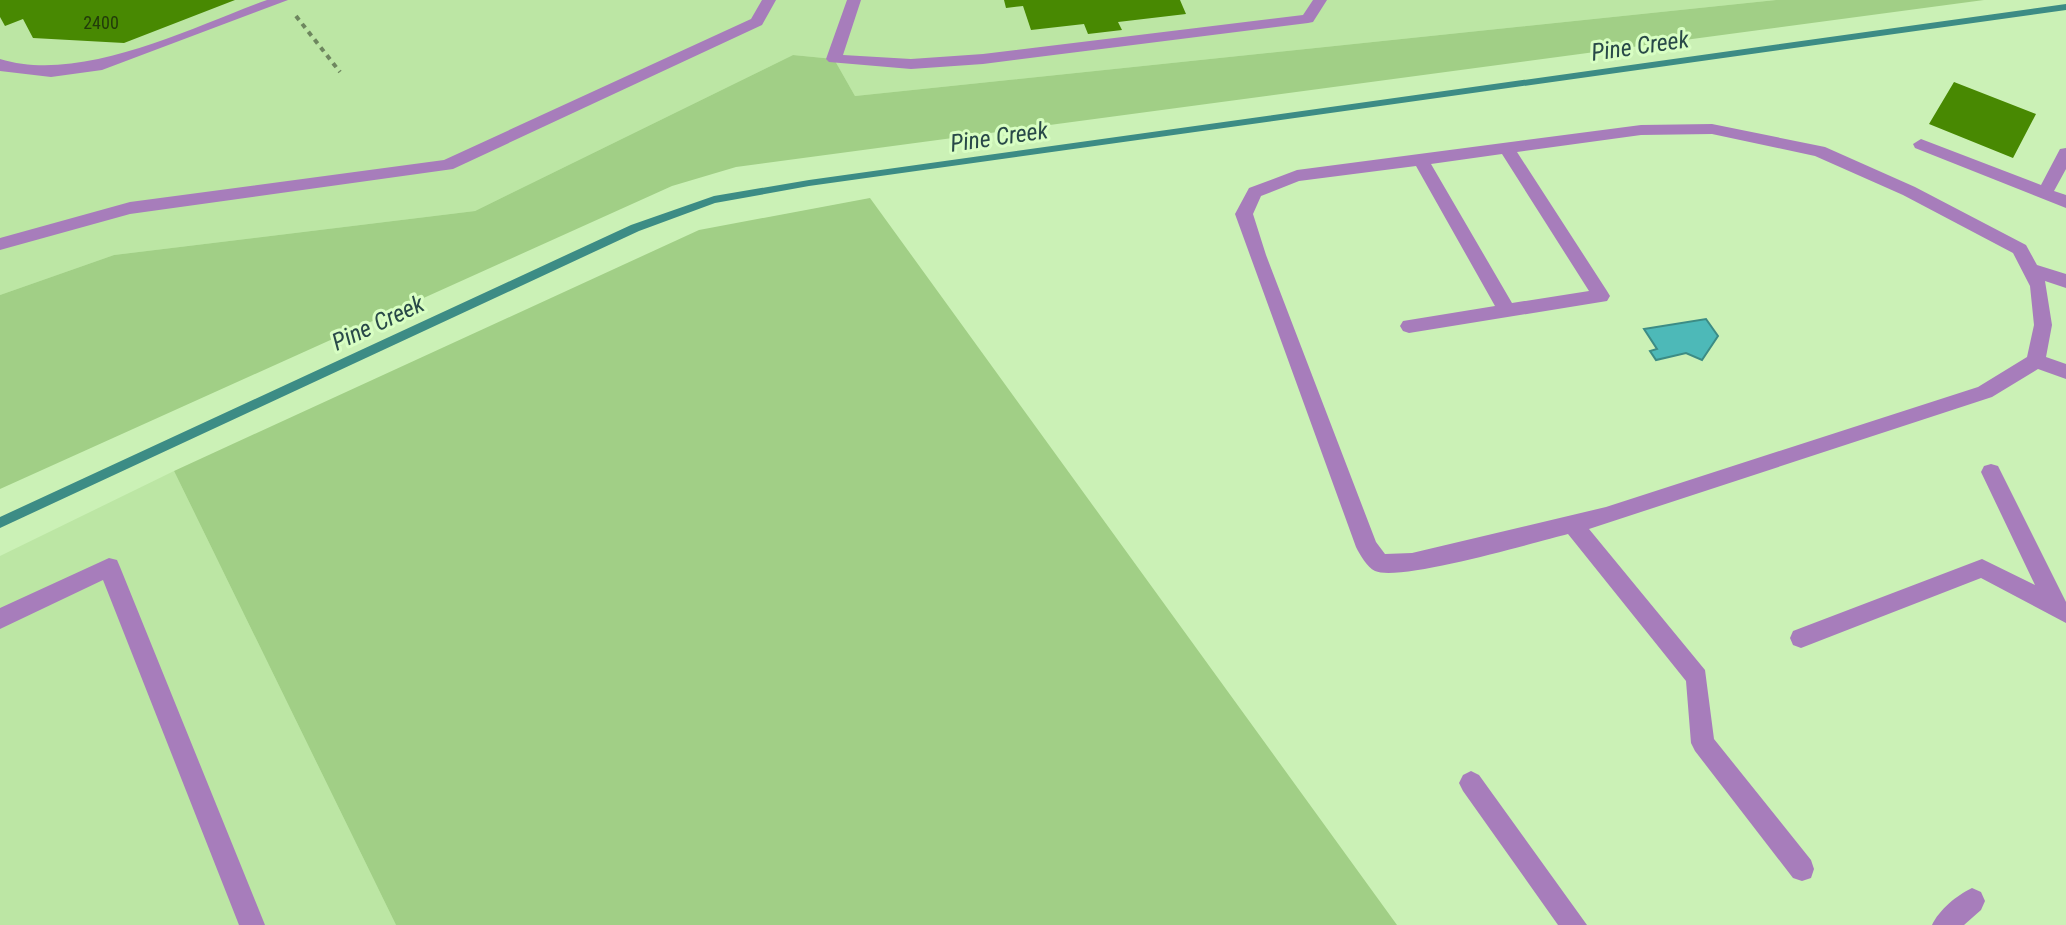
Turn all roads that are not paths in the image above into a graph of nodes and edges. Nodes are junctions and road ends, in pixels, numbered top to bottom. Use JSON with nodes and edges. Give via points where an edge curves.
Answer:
{"nodes":[{"id":1,"x":769,"y":0,"type":"edge"},
{"id":2,"x":854,"y":0,"type":"edge"},
{"id":3,"x":1320,"y":0,"type":"edge"},
{"id":4,"x":285,"y":4,"type":"edge"},
{"id":5,"x":0,"y":64,"type":"edge"},
{"id":6,"x":1921,"y":144,"type":"dead end"},
{"id":7,"x":1507,"y":149,"type":"junction"},
{"id":8,"x":2066,"y":153,"type":"edge"},
{"id":9,"x":1421,"y":160,"type":"junction"},
{"id":10,"x":2045,"y":193,"type":"junction"},
{"id":11,"x":2066,"y":202,"type":"edge"},
{"id":12,"x":0,"y":244,"type":"edge"},
{"id":13,"x":2031,"y":270,"type":"junction"},
{"id":14,"x":2066,"y":281,"type":"edge"},
{"id":15,"x":1507,"y":311,"type":"junction"},
{"id":16,"x":1409,"y":326,"type":"dead end"},
{"id":17,"x":2036,"y":361,"type":"junction"},
{"id":18,"x":2066,"y":372,"type":"edge"},
{"id":19,"x":1991,"y":472,"type":"dead end"},
{"id":20,"x":1573,"y":524,"type":"junction"},
{"id":21,"x":2061,"y":610,"type":"edge"},
{"id":22,"x":0,"y":619,"type":"edge"},
{"id":23,"x":1801,"y":638,"type":"dead end"},
{"id":24,"x":1471,"y":783,"type":"dead end"},
{"id":25,"x":1802,"y":869,"type":"dead end"},
{"id":26,"x":1972,"y":901,"type":"dead end"},
{"id":27,"x":252,"y":925,"type":"edge"},
{"id":28,"x":1574,"y":925,"type":"edge"},
{"id":29,"x":1945,"y":925,"type":"edge"}],
"edges":[{"from":1,"to":12,"type":"street","via":[[757,22],[447,165],[130,208]]},
{"from":2,"to":3,"type":"street","via":[[834,59],[911,64],[1308,19]]},
{"from":4,"to":5,"type":"street","via":[[102,65],[51,72]]},
{"from":6,"to":10,"type":"street"},
{"from":7,"to":9,"type":"street"},
{"from":7,"to":13,"type":"street","via":[[1641,130],[1712,129],[1812,150],[1909,191],[2020,249]]},
{"from":7,"to":15,"type":"street","via":[[1601,296]]},
{"from":8,"to":10,"type":"street"},
{"from":9,"to":15,"type":"street"},
{"from":9,"to":20,"type":"street","via":[[1297,176],[1255,192],[1244,214],[1367,547],[1380,563],[1412,562]]},
{"from":10,"to":11,"type":"street"},
{"from":13,"to":14,"type":"street"},
{"from":13,"to":17,"type":"street","via":[[2039,286],[2043,325]]},
{"from":15,"to":16,"type":"street"},
{"from":17,"to":18,"type":"street"},
{"from":17,"to":20,"type":"street","via":[[1985,392]]},
{"from":19,"to":21,"type":"street"},
{"from":20,"to":25,"type":"street","via":[[1697,677],[1703,743]]},
{"from":21,"to":23,"type":"street","via":[[1982,568]]},
{"from":22,"to":27,"type":"street","via":[[109,567]]},
{"from":24,"to":28,"type":"street"},
{"from":26,"to":29,"type":"street"}]}
